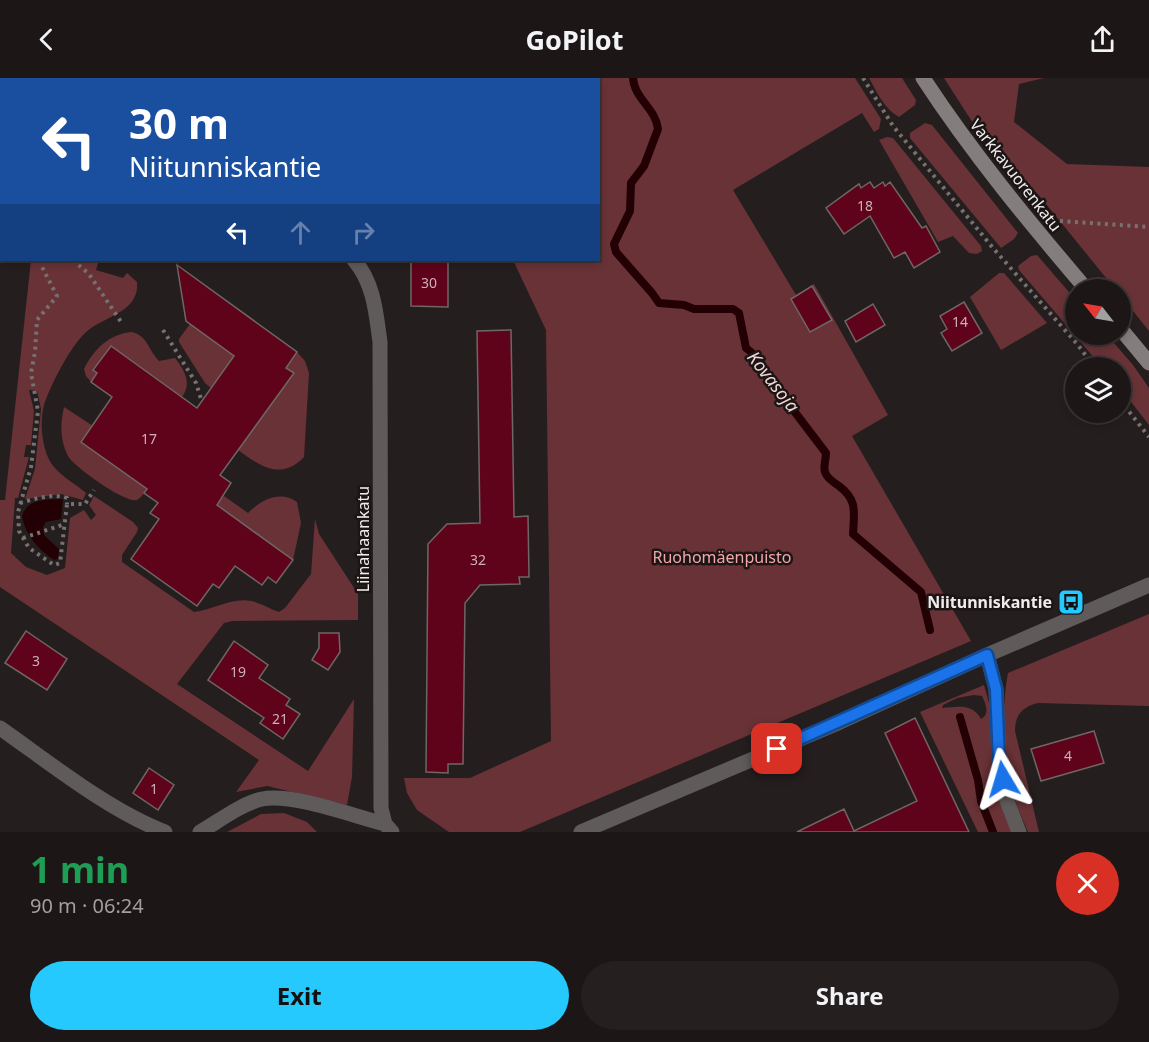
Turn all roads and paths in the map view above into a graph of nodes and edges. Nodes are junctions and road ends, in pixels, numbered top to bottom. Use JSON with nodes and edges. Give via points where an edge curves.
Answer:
{"nodes":[{"id":1,"x":863,"y":78,"type":"edge"},
{"id":2,"x":922,"y":78,"type":"edge"},
{"id":3,"x":1060,"y":221,"type":"dead end"},
{"id":4,"x":1149,"y":227,"type":"edge"},
{"id":5,"x":42,"y":261,"type":"edge"},
{"id":6,"x":74,"y":261,"type":"edge"},
{"id":7,"x":355,"y":261,"type":"edge"},
{"id":8,"x":1079,"y":279,"type":"edge"},
{"id":9,"x":121,"y":322,"type":"dead end"},
{"id":10,"x":163,"y":330,"type":"dead end"},
{"id":11,"x":1131,"y":341,"type":"edge"},
{"id":12,"x":1087,"y":357,"type":"edge"},
{"id":13,"x":1149,"y":363,"type":"edge"},
{"id":14,"x":202,"y":402,"type":"dead end"},
{"id":15,"x":1131,"y":414,"type":"edge"},
{"id":16,"x":1149,"y":437,"type":"edge"},
{"id":17,"x":94,"y":490,"type":"dead end"},
{"id":18,"x":20,"y":503,"type":"junction"},
{"id":19,"x":67,"y":504,"type":"junction"},
{"id":20,"x":65,"y":524,"type":"junction"},
{"id":21,"x":23,"y":538,"type":"junction"},
{"id":22,"x":1149,"y":585,"type":"edge"},
{"id":23,"x":987,"y":655,"type":"junction"},
{"id":24,"x":0,"y":728,"type":"edge"},
{"id":25,"x":389,"y":828,"type":"edge"},
{"id":26,"x":165,"y":832,"type":"edge"},
{"id":27,"x":200,"y":832,"type":"edge"},
{"id":28,"x":581,"y":832,"type":"edge"},
{"id":29,"x":1019,"y":832,"type":"edge"}],
"edges":[{"from":1,"to":12,"type":"path","via":[[893,126]]},
{"from":2,"to":8,"type":"street","name":"Varkkavuorenkatu","via":[[986,167]]},
{"from":3,"to":4,"type":"path"},
{"from":5,"to":18,"type":"path","via":[[57,296],[37,320],[32,373],[38,411],[31,467]]},
{"from":6,"to":9,"type":"path","via":[[89,274]]},
{"from":7,"to":25,"type":"street","name":"Liinahaankatu","via":[[373,295],[380,342],[381,808]]},
{"from":10,"to":14,"type":"path","via":[[196,382]]},
{"from":11,"to":13,"type":"street"},
{"from":15,"to":16,"type":"path"},
{"from":17,"to":19,"type":"path","via":[[85,504]]},
{"from":18,"to":19,"type":"path","via":[[62,496],[67,498]]},
{"from":18,"to":21,"type":"path","via":[[19,531]]},
{"from":19,"to":20,"type":"path"},
{"from":20,"to":21,"type":"path"},
{"from":20,"to":21,"type":"path","via":[[60,563],[54,565],[29,548]]},
{"from":22,"to":23,"type":"street"},
{"from":23,"to":28,"type":"street"},
{"from":23,"to":29,"type":"street","via":[[996,689],[999,760],[1006,798]]},
{"from":24,"to":26,"type":"street","via":[[106,801]]},
{"from":25,"to":27,"type":"street","name":"Liinahaankatu","via":[[302,802],[275,799],[244,807]]}]}
